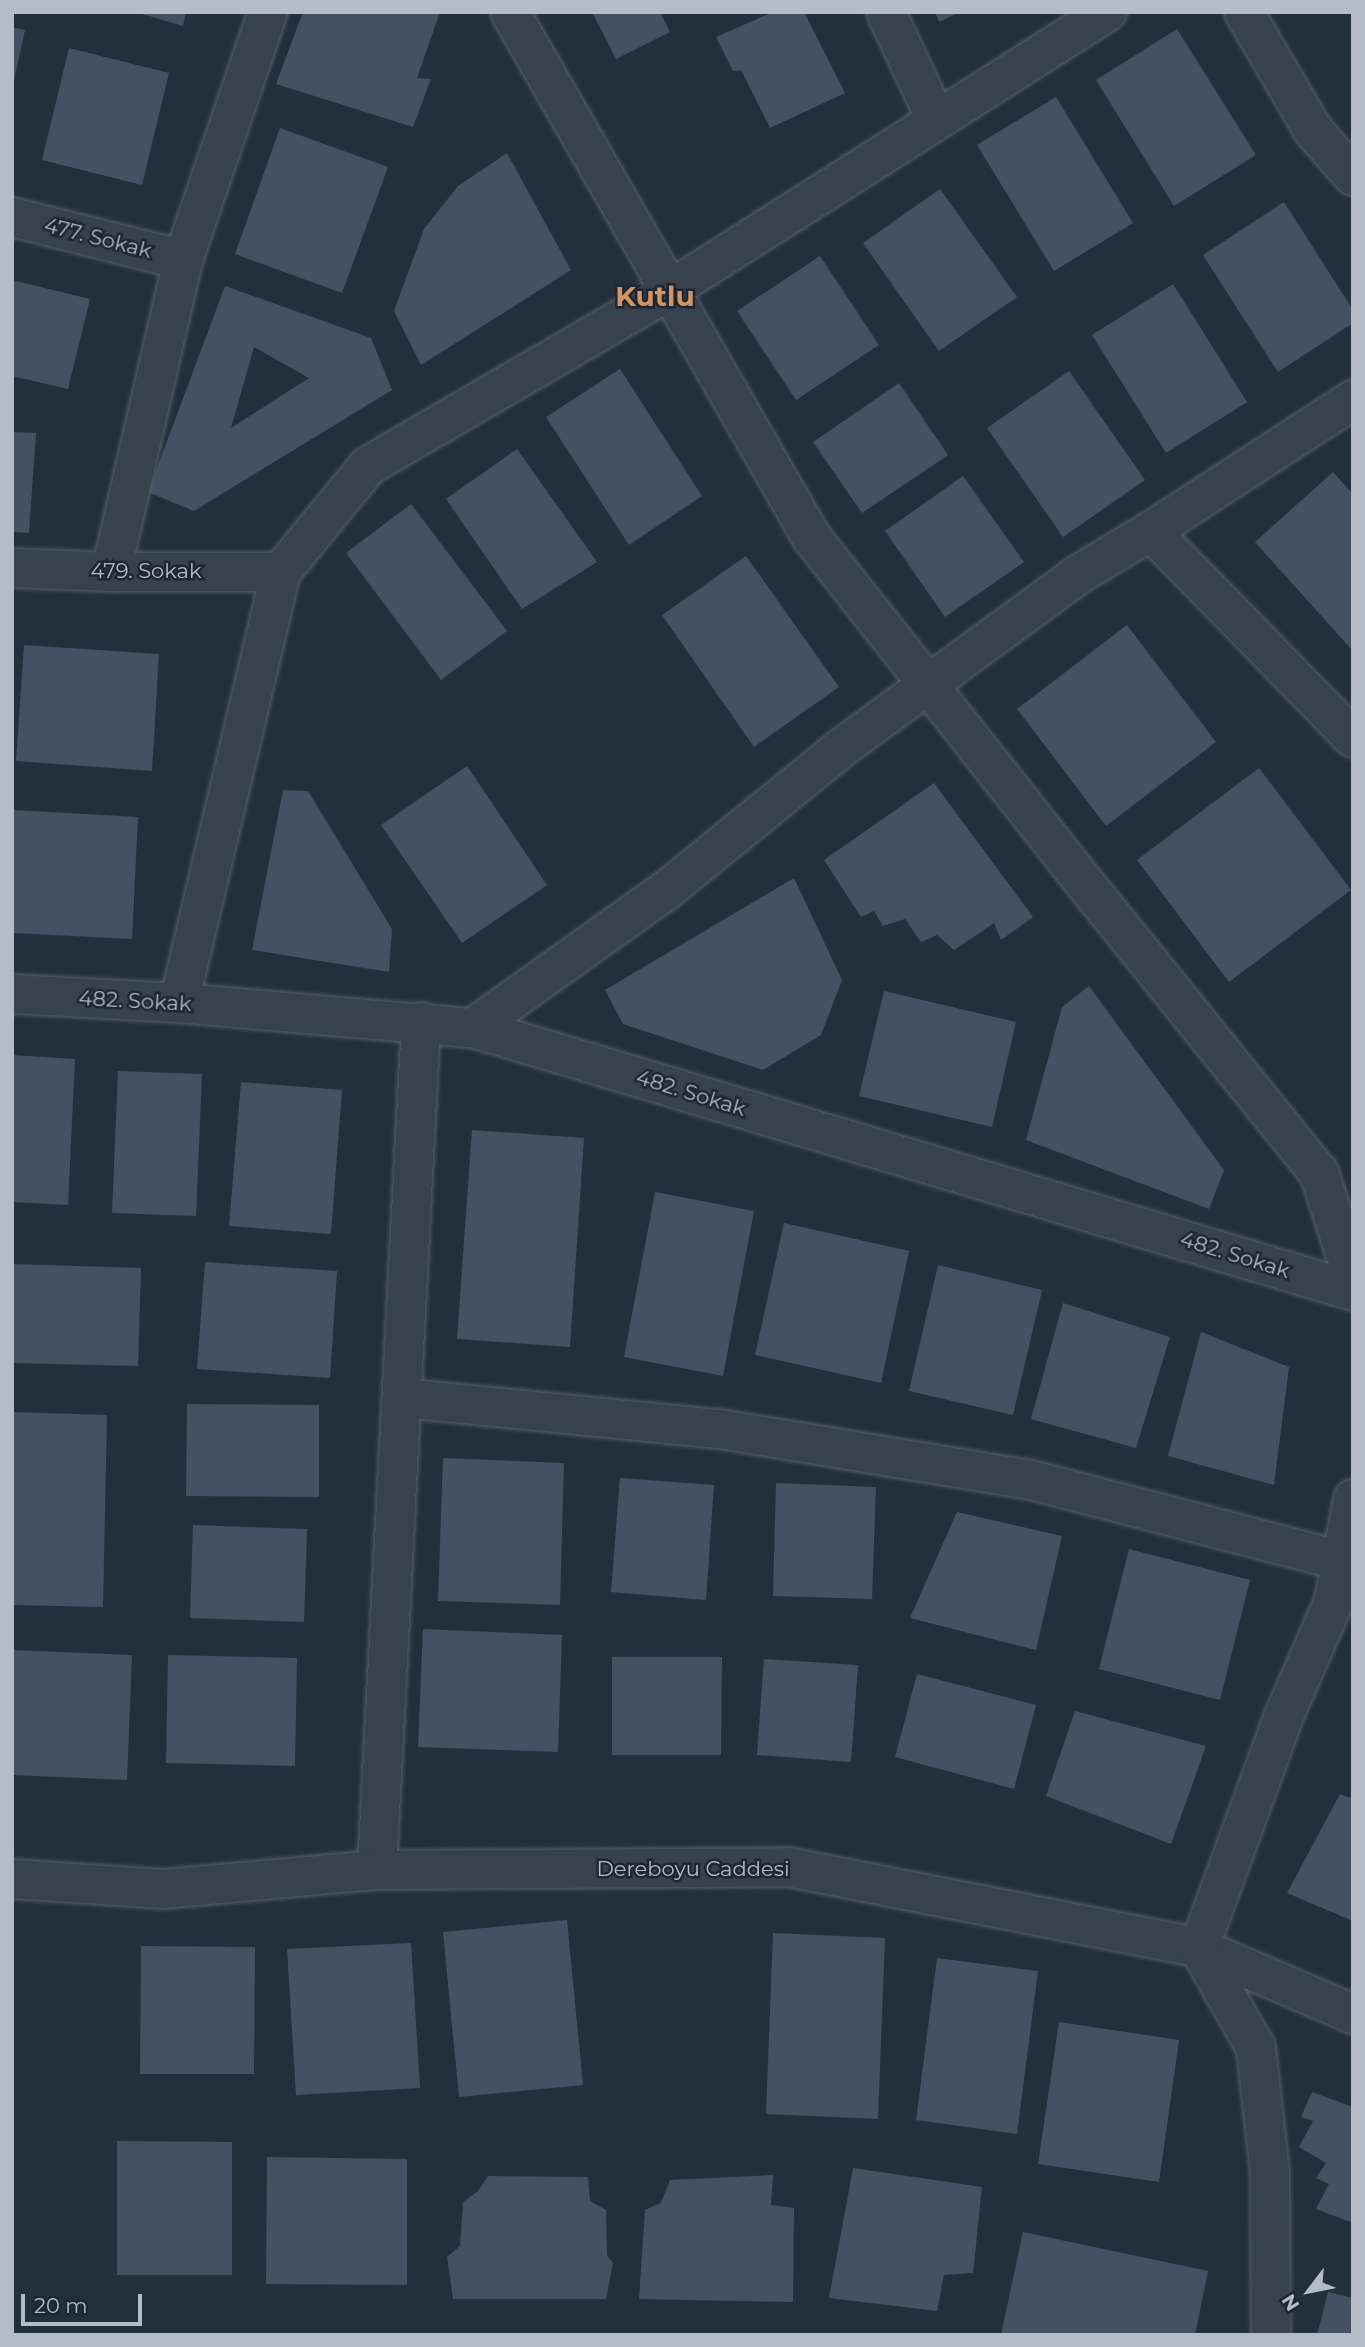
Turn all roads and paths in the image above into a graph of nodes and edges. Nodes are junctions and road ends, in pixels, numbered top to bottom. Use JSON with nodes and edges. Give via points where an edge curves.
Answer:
{"nodes":[{"id":1,"x":268,"y":12,"type":"edge"},
{"id":2,"x":510,"y":12,"type":"edge"},
{"id":3,"x":886,"y":12,"type":"edge"},
{"id":4,"x":1107,"y":12,"type":"edge"},
{"id":5,"x":1244,"y":12,"type":"edge"},
{"id":6,"x":936,"y":119,"type":"junction"},
{"id":7,"x":1353,"y":176,"type":"edge"},
{"id":8,"x":12,"y":217,"type":"edge"},
{"id":9,"x":183,"y":260,"type":"junction"},
{"id":10,"x":670,"y":290,"type":"junction"},
{"id":11,"x":1353,"y":400,"type":"edge"},
{"id":12,"x":1151,"y":531,"type":"junction"},
{"id":13,"x":12,"y":568,"type":"edge"},
{"id":14,"x":111,"y":572,"type":"junction"},
{"id":15,"x":281,"y":572,"type":"junction"},
{"id":16,"x":929,"y":684,"type":"junction"},
{"id":17,"x":1353,"y":738,"type":"edge"},
{"id":18,"x":12,"y":994,"type":"edge"},
{"id":19,"x":179,"y":1003,"type":"junction"},
{"id":20,"x":421,"y":1022,"type":"junction"},
{"id":21,"x":472,"y":1028,"type":"junction"},
{"id":22,"x":1353,"y":1277,"type":"edge"},
{"id":23,"x":1353,"y":1291,"type":"edge"},
{"id":24,"x":402,"y":1398,"type":"junction"},
{"id":25,"x":1353,"y":1499,"type":"edge"},
{"id":26,"x":1343,"y":1561,"type":"junction"},
{"id":27,"x":377,"y":1870,"type":"junction"},
{"id":28,"x":12,"y":1879,"type":"edge"},
{"id":29,"x":1199,"y":1948,"type":"junction"},
{"id":30,"x":1353,"y":2014,"type":"edge"},
{"id":31,"x":1271,"y":2335,"type":"edge"}],
"edges":[{"from":1,"to":9,"type":"street"},
{"from":2,"to":10,"type":"street"},
{"from":3,"to":6,"type":"street"},
{"from":4,"to":6,"type":"street"},
{"from":5,"to":7,"type":"street","via":[[1313,130]]},
{"from":6,"to":10,"type":"street"},
{"from":8,"to":9,"type":"street","name":"477. Sokak"},
{"from":9,"to":14,"type":"street"},
{"from":10,"to":15,"type":"street","via":[[368,466]]},
{"from":10,"to":16,"type":"street","via":[[812,538]]},
{"from":11,"to":12,"type":"street"},
{"from":12,"to":16,"type":"street","via":[[1076,576]]},
{"from":12,"to":17,"type":"street"},
{"from":13,"to":14,"type":"street","name":"479. Sokak"},
{"from":14,"to":15,"type":"street","name":"479. Sokak"},
{"from":15,"to":19,"type":"street"},
{"from":16,"to":21,"type":"street","via":[[840,749],[668,889]]},
{"from":16,"to":22,"type":"street","via":[[1320,1173]]},
{"from":18,"to":19,"type":"street","name":"482. Sokak"},
{"from":19,"to":20,"type":"street","name":"482. Sokak"},
{"from":20,"to":21,"type":"street","name":"482. Sokak"},
{"from":20,"to":24,"type":"street"},
{"from":21,"to":23,"type":"street","name":"482. Sokak"},
{"from":24,"to":26,"type":"street","via":[[720,1429],[1031,1480]]},
{"from":24,"to":27,"type":"street"},
{"from":25,"to":26,"type":"street"},
{"from":26,"to":29,"type":"street","via":[[1334,1601],[1283,1718]]},
{"from":27,"to":28,"type":"street","name":"Dereboyu Caddesi","via":[[163,1889]]},
{"from":27,"to":29,"type":"street","name":"Dereboyu Caddesi","via":[[788,1867]]},
{"from":29,"to":30,"type":"street","name":"Dereboyu Caddesi"},
{"from":29,"to":31,"type":"street","via":[[1256,2048],[1270,2173]]}]}
